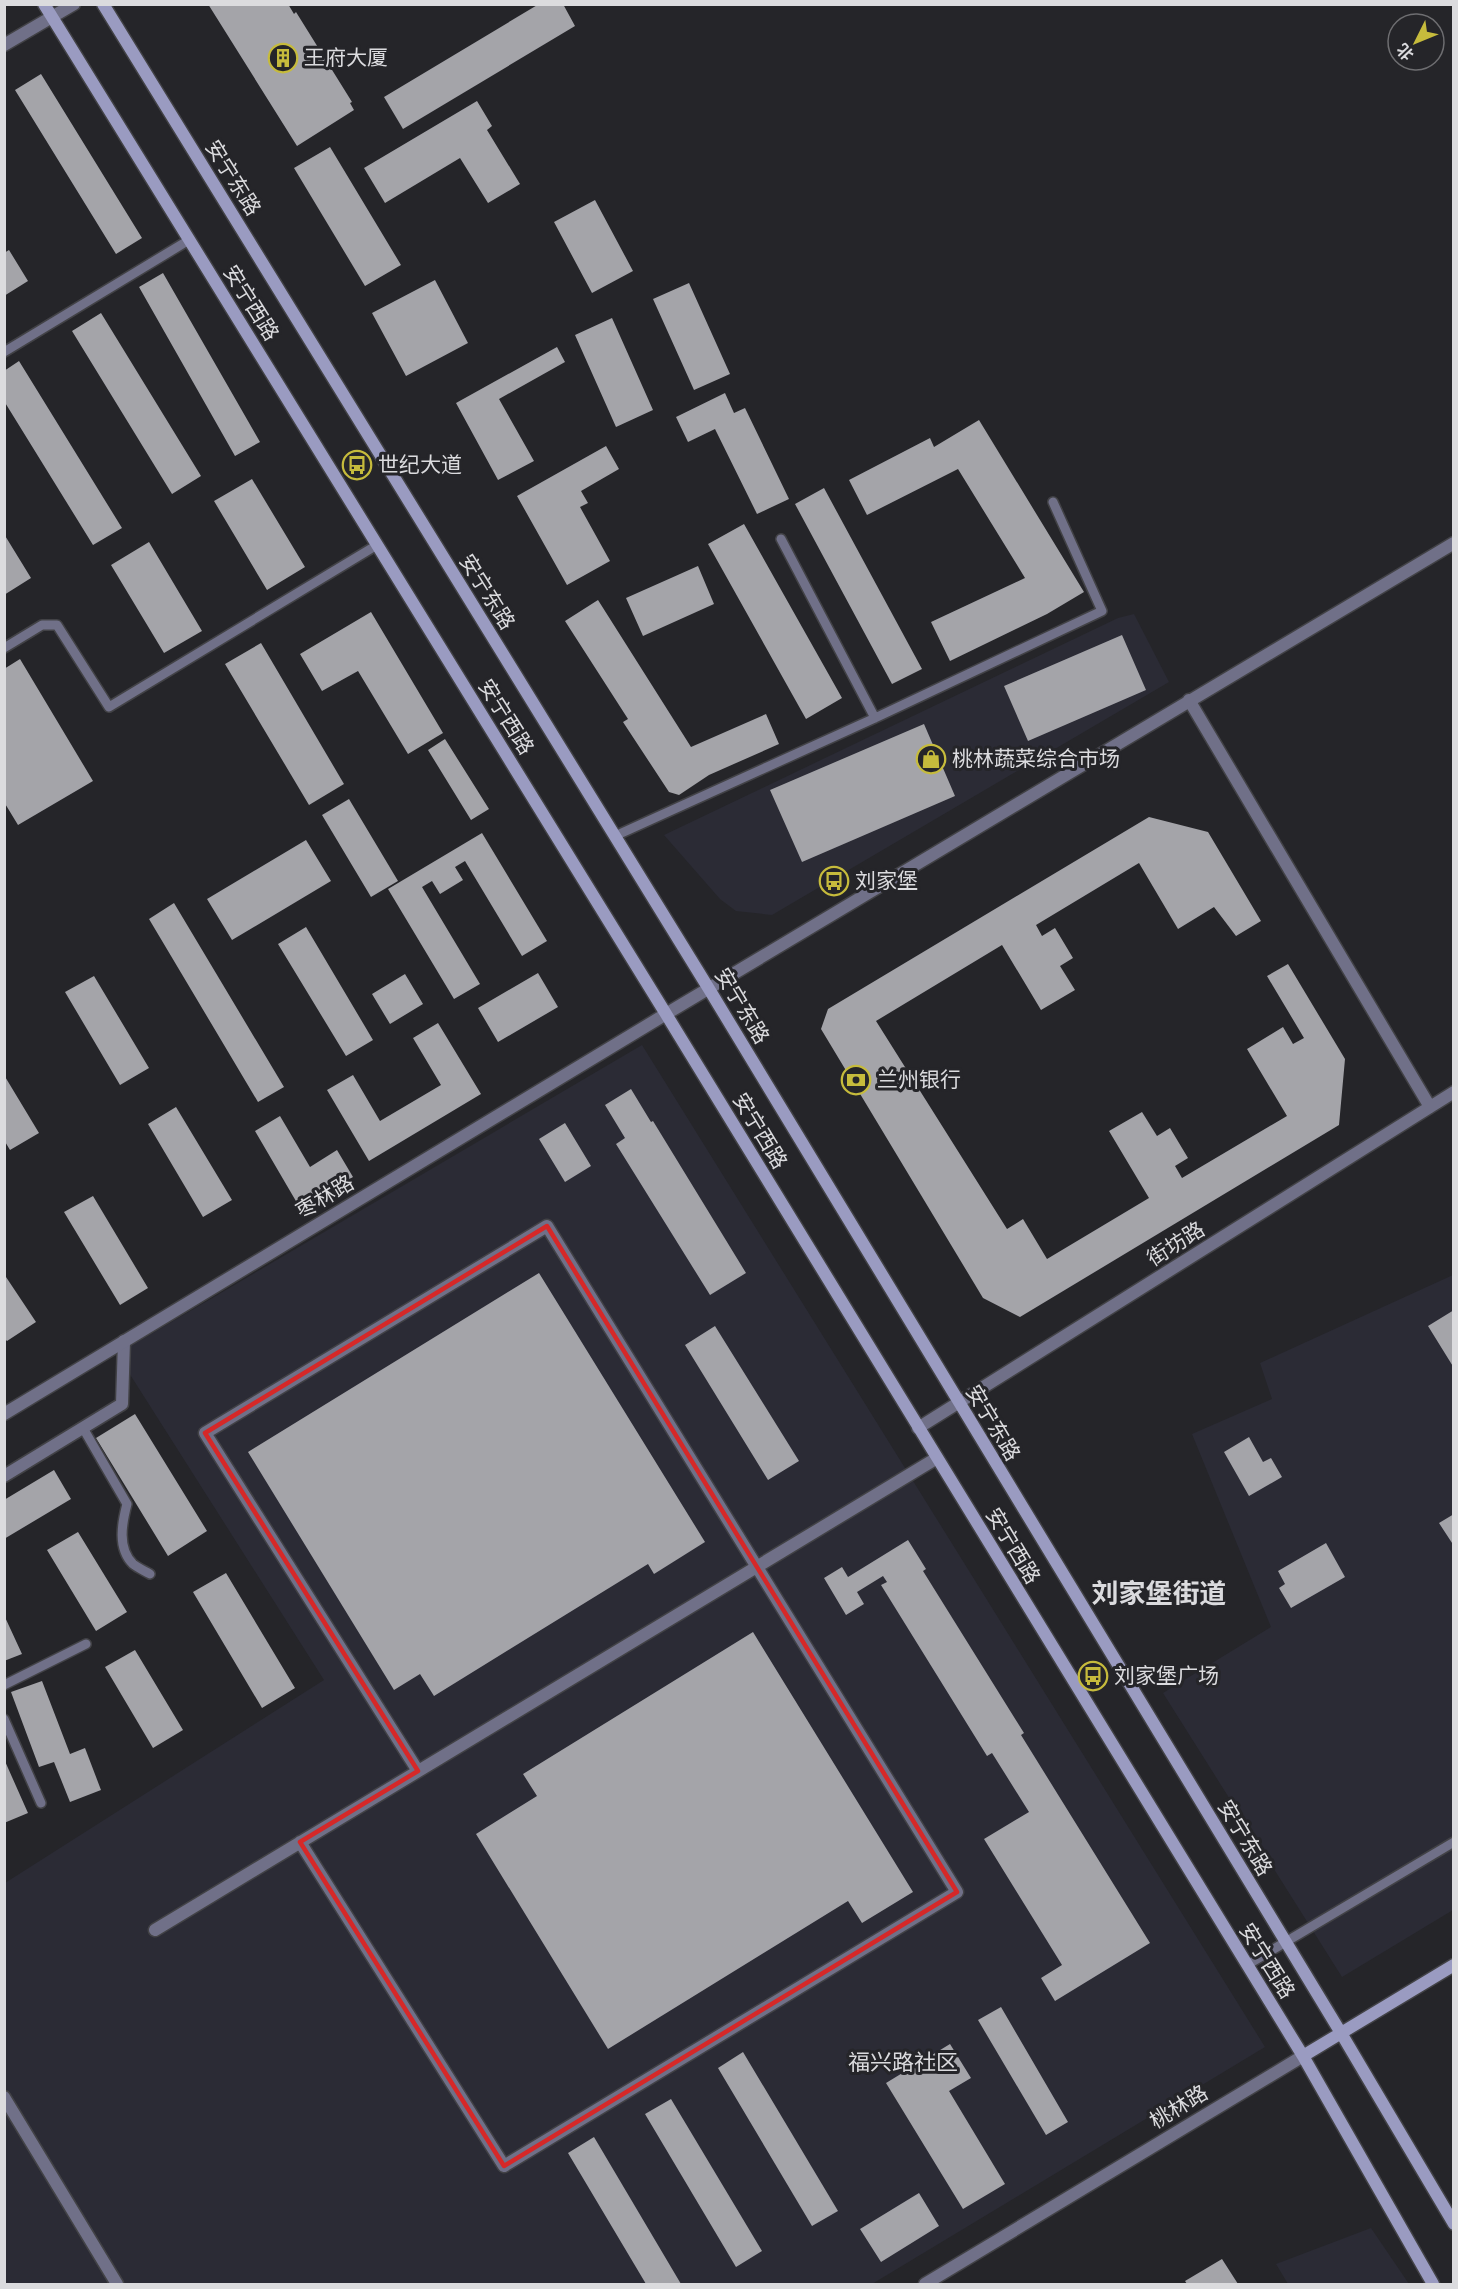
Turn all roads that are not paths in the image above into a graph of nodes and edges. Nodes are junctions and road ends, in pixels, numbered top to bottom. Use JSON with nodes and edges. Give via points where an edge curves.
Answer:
{"nodes":[{"id":1,"x":44,"y":4,"type":"edge"},
{"id":2,"x":74,"y":4,"type":"edge"},
{"id":3,"x":103,"y":4,"type":"edge"},
{"id":4,"x":51,"y":17,"type":"junction"},
{"id":5,"x":4,"y":45,"type":"edge"},
{"id":6,"x":189,"y":240,"type":"junction"},
{"id":7,"x":4,"y":352,"type":"edge"},
{"id":8,"x":1053,"y":502,"type":"dead end"},
{"id":9,"x":781,"y":539,"type":"dead end"},
{"id":10,"x":1454,"y":543,"type":"edge"},
{"id":11,"x":377,"y":545,"type":"junction"},
{"id":12,"x":4,"y":648,"type":"edge"},
{"id":13,"x":1189,"y":700,"type":"junction"},
{"id":14,"x":875,"y":718,"type":"junction"},
{"id":15,"x":615,"y":836,"type":"junction"},
{"id":16,"x":709,"y":989,"type":"junction"},
{"id":17,"x":666,"y":1014,"type":"junction"},
{"id":18,"x":1454,"y":1092,"type":"edge"},
{"id":19,"x":1430,"y":1107,"type":"junction"},
{"id":20,"x":124,"y":1341,"type":"junction"},
{"id":21,"x":958,"y":1403,"type":"junction"},
{"id":22,"x":4,"y":1414,"type":"edge"},
{"id":23,"x":83,"y":1428,"type":"junction"},
{"id":24,"x":918,"y":1428,"type":"junction"},
{"id":25,"x":937,"y":1458,"type":"junction"},
{"id":26,"x":4,"y":1476,"type":"edge"},
{"id":27,"x":756,"y":1567,"type":"junction"},
{"id":28,"x":150,"y":1574,"type":"dead end"},
{"id":29,"x":86,"y":1644,"type":"dead end"},
{"id":30,"x":4,"y":1685,"type":"edge"},
{"id":31,"x":4,"y":1719,"type":"edge"},
{"id":32,"x":418,"y":1772,"type":"junction"},
{"id":33,"x":41,"y":1803,"type":"dead end"},
{"id":34,"x":300,"y":1842,"type":"junction"},
{"id":35,"x":1454,"y":1842,"type":"edge"},
{"id":36,"x":155,"y":1930,"type":"dead end"},
{"id":37,"x":1285,"y":1941,"type":"junction"},
{"id":38,"x":1247,"y":1965,"type":"junction"},
{"id":39,"x":1454,"y":1965,"type":"edge"},
{"id":40,"x":1341,"y":2033,"type":"junction"},
{"id":41,"x":1303,"y":2056,"type":"junction"},
{"id":42,"x":4,"y":2097,"type":"edge"},
{"id":43,"x":1454,"y":2224,"type":"edge"},
{"id":44,"x":117,"y":2284,"type":"edge"},
{"id":45,"x":925,"y":2284,"type":"edge"},
{"id":46,"x":1433,"y":2284,"type":"edge"}],
"edges":[{"from":1,"to":4,"type":"main road","name":"安宁西路"},
{"from":2,"to":4,"type":"street"},
{"from":3,"to":15,"type":"main road","name":"安宁东路"},
{"from":4,"to":5,"type":"street"},
{"from":4,"to":6,"type":"main road","name":"安宁西路"},
{"from":6,"to":7,"type":"lane"},
{"from":6,"to":11,"type":"main road","name":"安宁西路"},
{"from":8,"to":14,"type":"lane","via":[[1102,611]]},
{"from":9,"to":14,"type":"lane"},
{"from":10,"to":13,"type":"street","name":"枣林路"},
{"from":11,"to":12,"type":"lane","via":[[108,707],[57,625],[42,625]]},
{"from":11,"to":17,"type":"main road","name":"安宁西路"},
{"from":13,"to":16,"type":"street","name":"枣林路"},
{"from":13,"to":19,"type":"street"},
{"from":14,"to":15,"type":"lane"},
{"from":15,"to":16,"type":"main road","name":"安宁东路"},
{"from":16,"to":17,"type":"street","name":"枣林路"},
{"from":16,"to":21,"type":"main road","name":"安宁东路"},
{"from":17,"to":20,"type":"street","name":"枣林路"},
{"from":17,"to":24,"type":"main road","name":"安宁西路"},
{"from":18,"to":19,"type":"street","name":"街坊路"},
{"from":19,"to":21,"type":"street","name":"街坊路"},
{"from":20,"to":22,"type":"street","name":"枣林路"},
{"from":20,"to":23,"type":"street","via":[[122,1404]]},
{"from":21,"to":24,"type":"street","name":"街坊路"},
{"from":21,"to":37,"type":"main road","name":"安宁东路"},
{"from":23,"to":26,"type":"street"},
{"from":23,"to":28,"type":"lane","via":[[127,1504],[122,1524],[124,1551],[133,1564]]},
{"from":24,"to":25,"type":"main road","name":"安宁西路"},
{"from":25,"to":27,"type":"street"},
{"from":25,"to":38,"type":"main road","name":"安宁西路"},
{"from":27,"to":32,"type":"street"},
{"from":27,"to":32,"type":"street","via":[[547,1226],[205,1433]]},
{"from":27,"to":34,"type":"street","via":[[957,1892],[504,2166]]},
{"from":29,"to":30,"type":"lane"},
{"from":31,"to":33,"type":"lane"},
{"from":32,"to":34,"type":"street"},
{"from":34,"to":36,"type":"street"},
{"from":35,"to":37,"type":"lane"},
{"from":37,"to":38,"type":"lane"},
{"from":37,"to":40,"type":"main road","name":"安宁东路"},
{"from":38,"to":41,"type":"main road","name":"安宁西路"},
{"from":39,"to":40,"type":"main road","name":"桃林路"},
{"from":40,"to":41,"type":"main road","name":"桃林路"},
{"from":40,"to":43,"type":"main road"},
{"from":41,"to":45,"type":"street","name":"桃林路"},
{"from":41,"to":46,"type":"main road","name":"安宁西路"},
{"from":42,"to":44,"type":"street"}]}
